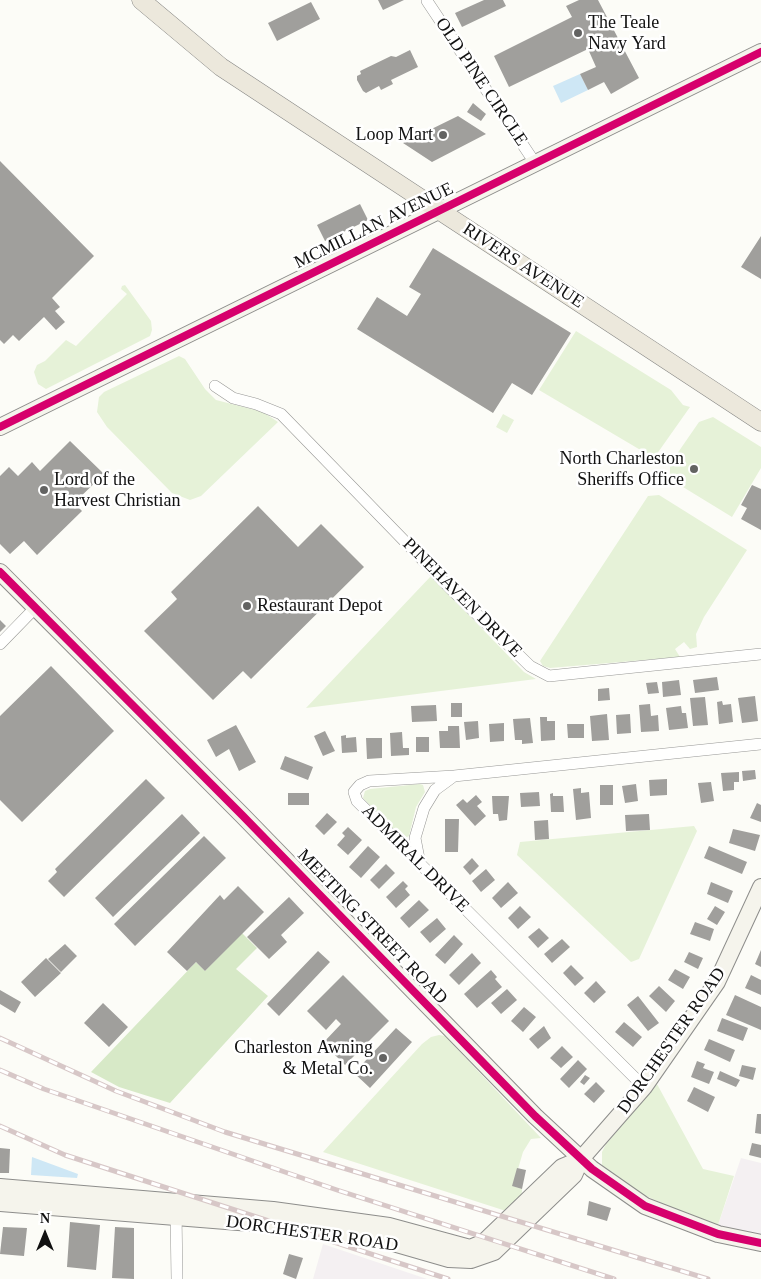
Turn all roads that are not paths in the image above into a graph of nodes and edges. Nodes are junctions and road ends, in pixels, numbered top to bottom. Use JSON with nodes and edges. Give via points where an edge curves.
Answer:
{"nodes":[{"id":1,"x":141,"y":0,"type":"edge"},
{"id":2,"x":427,"y":0,"type":"edge"},
{"id":3,"x":761,"y":52,"type":"edge"},
{"id":4,"x":535,"y":163,"type":"junction"},
{"id":5,"x":438,"y":211,"type":"junction"},
{"id":6,"x":214,"y":386,"type":"dead end"},
{"id":7,"x":761,"y":422,"type":"edge"},
{"id":8,"x":0,"y":427,"type":"edge"},
{"id":9,"x":0,"y":572,"type":"edge"},
{"id":10,"x":36,"y":607,"type":"junction"},
{"id":11,"x":0,"y":644,"type":"edge"},
{"id":12,"x":761,"y":654,"type":"edge"},
{"id":13,"x":761,"y":744,"type":"edge"},
{"id":14,"x":454,"y":776,"type":"junction"},
{"id":15,"x":420,"y":864,"type":"junction"},
{"id":16,"x":761,"y":887,"type":"edge"},
{"id":17,"x":644,"y":1087,"type":"junction"},
{"id":18,"x":581,"y":1159,"type":"junction"},
{"id":19,"x":0,"y":1187,"type":"edge"},
{"id":20,"x":0,"y":1204,"type":"edge"},
{"id":21,"x":176,"y":1210,"type":"junction"},
{"id":22,"x":761,"y":1243,"type":"edge"},
{"id":23,"x":177,"y":1279,"type":"edge"}],
"edges":[{"from":1,"to":5,"type":"main road","name":"RIVERS AVENUE","via":[[221,67]]},
{"from":2,"to":4,"type":"street","name":"OLD PINE CIRCLE"},
{"from":3,"to":4,"type":"street","name":"MCMILLAN AVENUE"},
{"from":4,"to":5,"type":"street","name":"MCMILLAN AVENUE"},
{"from":5,"to":7,"type":"main road","name":"RIVERS AVENUE"},
{"from":5,"to":8,"type":"street","name":"MCMILLAN AVENUE"},
{"from":6,"to":12,"type":"street","name":"PINEHAVEN DRIVE","via":[[234,398],[282,414],[452,590],[530,666],[548,676]]},
{"from":9,"to":10,"type":"street","name":"MEETING STREET ROAD"},
{"from":10,"to":11,"type":"street"},
{"from":10,"to":18,"type":"street","name":"MEETING STREET ROAD","via":[[535,1116]]},
{"from":13,"to":14,"type":"street","name":"ADMIRAL DRIVE"},
{"from":14,"to":15,"type":"street","via":[[435,790],[424,808],[415,838]]},
{"from":14,"to":15,"type":"street","name":"ADMIRAL DRIVE","via":[[369,781],[354,792],[357,801]]},
{"from":15,"to":17,"type":"street","name":"ADMIRAL DRIVE"},
{"from":16,"to":17,"type":"street","name":"DORCHESTER ROAD","via":[[717,982]]},
{"from":17,"to":18,"type":"street","name":"DORCHESTER ROAD"},
{"from":18,"to":21,"type":"street","name":"DORCHESTER ROAD","via":[[562,1167],[484,1242],[470,1248],[388,1226],[273,1210]]},
{"from":18,"to":22,"type":"street","name":"MEETING STREET ROAD","via":[[645,1206],[718,1234]]},
{"from":19,"to":21,"type":"street","name":"DORCHESTER ROAD"},
{"from":20,"to":21,"type":"street","name":"DORCHESTER ROAD"},
{"from":21,"to":23,"type":"street"}]}
